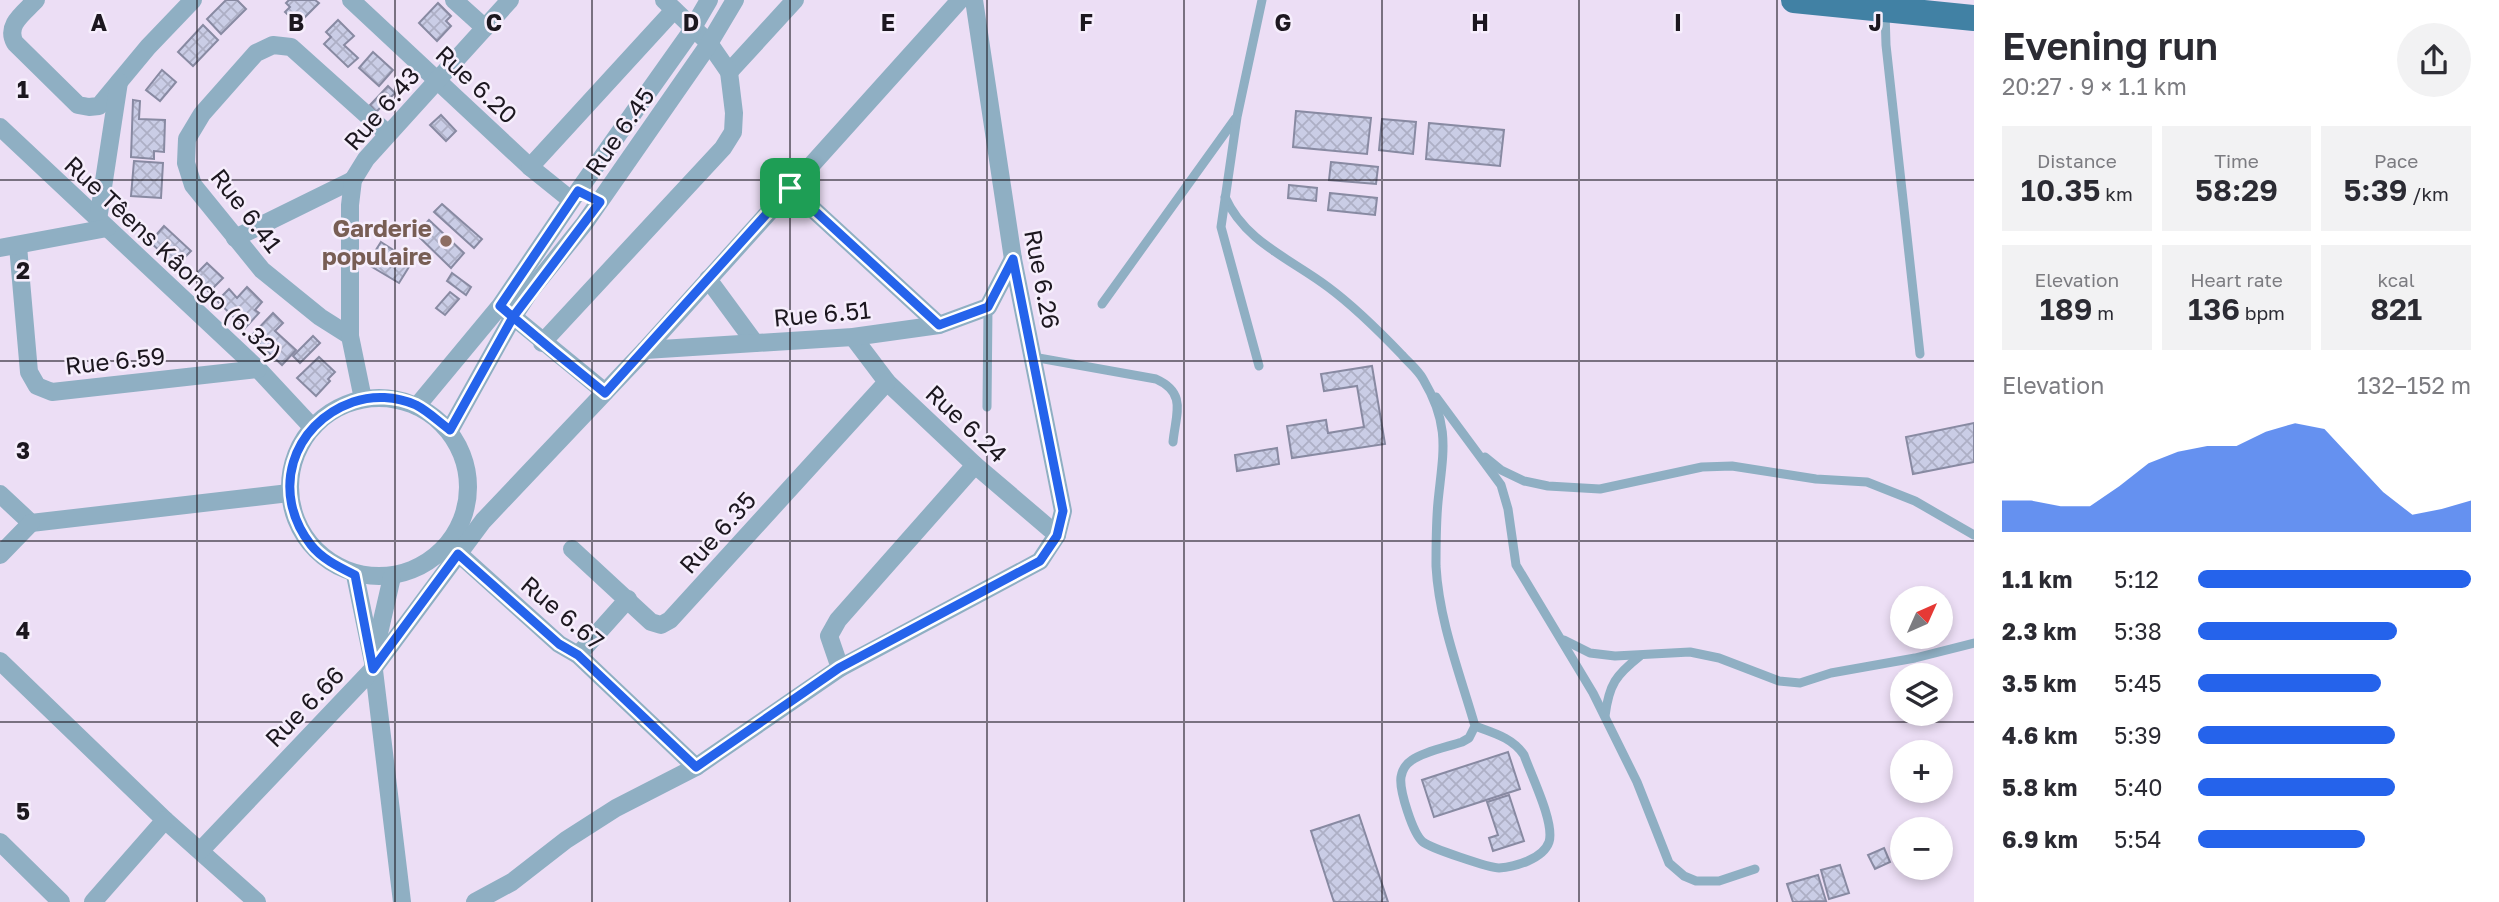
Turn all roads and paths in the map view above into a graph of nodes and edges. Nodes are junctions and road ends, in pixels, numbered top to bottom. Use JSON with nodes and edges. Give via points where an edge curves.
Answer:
{"nodes":[{"id":1,"x":36,"y":0,"type":"edge"},
{"id":2,"x":193,"y":0,"type":"edge"},
{"id":3,"x":351,"y":0,"type":"edge"},
{"id":4,"x":454,"y":0,"type":"edge"},
{"id":5,"x":510,"y":0,"type":"edge"},
{"id":6,"x":709,"y":0,"type":"edge"},
{"id":7,"x":736,"y":0,"type":"edge"},
{"id":8,"x":795,"y":0,"type":"edge"},
{"id":9,"x":960,"y":0,"type":"edge"},
{"id":10,"x":974,"y":0,"type":"edge"},
{"id":11,"x":1262,"y":0,"type":"edge"},
{"id":12,"x":1794,"y":0,"type":"edge"},
{"id":13,"x":1850,"y":3,"type":"edge"},
{"id":14,"x":669,"y":5,"type":"edge"},
{"id":15,"x":1924,"y":6,"type":"edge"},
{"id":16,"x":1885,"y":9,"type":"junction"},
{"id":17,"x":1974,"y":18,"type":"edge"},
{"id":18,"x":485,"y":28,"type":"junction"},
{"id":19,"x":692,"y":28,"type":"junction"},
{"id":20,"x":709,"y":43,"type":"junction"},
{"id":21,"x":729,"y":72,"type":"junction"},
{"id":22,"x":438,"y":80,"type":"junction"},
{"id":23,"x":119,"y":82,"type":"junction"},
{"id":24,"x":635,"y":111,"type":"junction"},
{"id":25,"x":1237,"y":117,"type":"junction"},
{"id":26,"x":654,"y":123,"type":"junction"},
{"id":27,"x":0,"y":127,"type":"edge"},
{"id":28,"x":388,"y":134,"type":"junction"},
{"id":29,"x":530,"y":167,"type":"junction"},
{"id":30,"x":353,"y":180,"type":"junction"},
{"id":31,"x":790,"y":188,"type":"junction"},
{"id":32,"x":575,"y":196,"type":"junction"},
{"id":33,"x":1225,"y":197,"type":"junction"},
{"id":34,"x":600,"y":202,"type":"junction"},
{"id":35,"x":103,"y":224,"type":"junction"},
{"id":36,"x":235,"y":239,"type":"junction"},
{"id":37,"x":9,"y":247,"type":"edge"},
{"id":38,"x":1013,"y":259,"type":"junction"},
{"id":39,"x":708,"y":279,"type":"junction"},
{"id":40,"x":1102,"y":304,"type":"dead end"},
{"id":41,"x":988,"y":307,"type":"junction"},
{"id":42,"x":506,"y":312,"type":"junction"},
{"id":43,"x":939,"y":325,"type":"junction"},
{"id":44,"x":350,"y":336,"type":"junction"},
{"id":45,"x":853,"y":337,"type":"junction"},
{"id":46,"x":542,"y":342,"type":"junction"},
{"id":47,"x":755,"y":343,"type":"junction"},
{"id":48,"x":645,"y":350,"type":"junction"},
{"id":49,"x":1920,"y":354,"type":"dead end"},
{"id":50,"x":1033,"y":357,"type":"junction"},
{"id":51,"x":1259,"y":366,"type":"dead end"},
{"id":52,"x":258,"y":369,"type":"junction"},
{"id":53,"x":1421,"y":376,"type":"junction"},
{"id":54,"x":887,"y":382,"type":"junction"},
{"id":55,"x":605,"y":393,"type":"junction"},
{"id":56,"x":363,"y":399,"type":"junction"},
{"id":57,"x":417,"y":406,"type":"junction"},
{"id":58,"x":987,"y":407,"type":"dead end"},
{"id":59,"x":312,"y":427,"type":"junction"},
{"id":60,"x":450,"y":430,"type":"junction"},
{"id":61,"x":1173,"y":442,"type":"dead end"},
{"id":62,"x":1478,"y":452,"type":"junction"},
{"id":63,"x":975,"y":465,"type":"junction"},
{"id":64,"x":289,"y":493,"type":"junction"},
{"id":65,"x":0,"y":494,"type":"edge"},
{"id":66,"x":31,"y":523,"type":"junction"},
{"id":67,"x":1974,"y":535,"type":"edge"},
{"id":68,"x":1057,"y":536,"type":"junction"},
{"id":69,"x":572,"y":549,"type":"dead end"},
{"id":70,"x":458,"y":554,"type":"junction"},
{"id":71,"x":0,"y":555,"type":"edge"},
{"id":72,"x":355,"y":575,"type":"junction"},
{"id":73,"x":392,"y":577,"type":"junction"},
{"id":74,"x":628,"y":599,"type":"junction"},
{"id":75,"x":1562,"y":640,"type":"junction"},
{"id":76,"x":1974,"y":643,"type":"edge"},
{"id":77,"x":578,"y":655,"type":"junction"},
{"id":78,"x":1640,"y":656,"type":"junction"},
{"id":79,"x":0,"y":661,"type":"edge"},
{"id":80,"x":373,"y":665,"type":"junction"},
{"id":81,"x":839,"y":668,"type":"junction"},
{"id":82,"x":1605,"y":717,"type":"junction"},
{"id":83,"x":1475,"y":726,"type":"junction"},
{"id":84,"x":696,"y":767,"type":"junction"},
{"id":85,"x":165,"y":820,"type":"junction"},
{"id":86,"x":0,"y":842,"type":"edge"},
{"id":87,"x":201,"y":850,"type":"junction"},
{"id":88,"x":1755,"y":869,"type":"dead end"},
{"id":89,"x":61,"y":902,"type":"edge"},
{"id":90,"x":93,"y":902,"type":"edge"},
{"id":91,"x":257,"y":902,"type":"edge"},
{"id":92,"x":402,"y":902,"type":"edge"},
{"id":93,"x":475,"y":902,"type":"edge"}],
"edges":[{"from":1,"to":23,"type":"street","via":[[12,26],[10,35],[15,43],[78,105],[99,106]]},
{"from":2,"to":23,"type":"street"},
{"from":3,"to":22,"type":"street","name":"Rue 6.20"},
{"from":4,"to":18,"type":"street"},
{"from":5,"to":18,"type":"street","name":"Rue 6.43"},
{"from":6,"to":19,"type":"street","name":"Rue 6.45"},
{"from":7,"to":20,"type":"street","name":"Rue 6.45"},
{"from":8,"to":21,"type":"street"},
{"from":9,"to":31,"type":"street","name":"Rue 6.66"},
{"from":10,"to":38,"type":"street","name":"Rue 6.26"},
{"from":11,"to":25,"type":"lane"},
{"from":12,"to":13,"type":"main road"},
{"from":13,"to":16,"type":"main road"},
{"from":14,"to":19,"type":"street"},
{"from":14,"to":29,"type":"street"},
{"from":15,"to":16,"type":"main road"},
{"from":15,"to":17,"type":"main road"},
{"from":16,"to":49,"type":"lane"},
{"from":18,"to":22,"type":"street","name":"Rue 6.43"},
{"from":19,"to":20,"type":"street"},
{"from":19,"to":24,"type":"street","name":"Rue 6.45"},
{"from":20,"to":21,"type":"street"},
{"from":20,"to":26,"type":"street","name":"Rue 6.45"},
{"from":21,"to":46,"type":"street","via":[[733,132],[723,148]]},
{"from":22,"to":28,"type":"street","name":"Rue 6.43"},
{"from":22,"to":29,"type":"street","name":"Rue 6.20"},
{"from":23,"to":35,"type":"street"},
{"from":24,"to":26,"type":"street"},
{"from":24,"to":32,"type":"street","name":"Rue 6.45"},
{"from":25,"to":33,"type":"lane"},
{"from":25,"to":40,"type":"lane"},
{"from":26,"to":34,"type":"street","name":"Rue 6.45"},
{"from":27,"to":35,"type":"street","name":"Rue Têens Kâongo (6.32)"},
{"from":28,"to":30,"type":"street","name":"Rue 6.43"},
{"from":28,"to":36,"type":"street","name":"Rue 6.41","via":[[291,47],[273,46],[256,52],[202,114],[187,139],[186,163],[193,185]]},
{"from":29,"to":32,"type":"street","name":"Rue 6.20"},
{"from":30,"to":36,"type":"street"},
{"from":30,"to":44,"type":"street","name":"Rue 6.43"},
{"from":31,"to":39,"type":"street","name":"Rue 6.66"},
{"from":31,"to":43,"type":"street"},
{"from":32,"to":34,"type":"street","name":"Rue 6.20"},
{"from":32,"to":42,"type":"street","name":"Rue 6.45"},
{"from":33,"to":51,"type":"lane","via":[[1221,227]]},
{"from":33,"to":53,"type":"lane","via":[[1253,237],[1328,287],[1376,328]]},
{"from":34,"to":42,"type":"street","name":"Rue 6.45"},
{"from":35,"to":37,"type":"street"},
{"from":35,"to":52,"type":"street","name":"Rue Têens Kâongo (6.32)"},
{"from":36,"to":44,"type":"street","name":"Rue 6.41","via":[[261,270]]},
{"from":37,"to":52,"type":"street","name":"Rue 6.59","via":[[29,372],[37,386],[52,392]]},
{"from":38,"to":41,"type":"street"},
{"from":38,"to":50,"type":"street","name":"Rue 6.26"},
{"from":39,"to":47,"type":"street"},
{"from":39,"to":48,"type":"street","name":"Rue 6.66"},
{"from":41,"to":43,"type":"street","name":"Rue 6.51"},
{"from":41,"to":58,"type":"lane"},
{"from":42,"to":46,"type":"street"},
{"from":42,"to":57,"type":"street","name":"Rue 6.45"},
{"from":42,"to":60,"type":"street","name":"Rue 6.45"},
{"from":43,"to":45,"type":"street","name":"Rue 6.51"},
{"from":44,"to":56,"type":"street","name":"Rue 6.43"},
{"from":45,"to":47,"type":"street","name":"Rue 6.51"},
{"from":45,"to":54,"type":"street","name":"Rue 6.24"},
{"from":46,"to":55,"type":"street"},
{"from":47,"to":48,"type":"street","name":"Rue 6.51"},
{"from":48,"to":55,"type":"street","name":"Rue 6.66"},
{"from":50,"to":61,"type":"lane","via":[[1170,385],[1177,397]]},
{"from":50,"to":68,"type":"street","name":"Rue 6.26","via":[[1063,511]]},
{"from":52,"to":59,"type":"street","name":"Rue Têens Kâongo (6.32)"},
{"from":53,"to":62,"type":"lane"},
{"from":53,"to":83,"type":"lane","via":[[1442,426],[1436,568],[1444,624]]},
{"from":54,"to":63,"type":"street","name":"Rue 6.24"},
{"from":54,"to":74,"type":"street","name":"Rue 6.35","via":[[670,620],[660,625],[651,622]]},
{"from":55,"to":70,"type":"street","name":"Rue 6.66","via":[[483,521]]},
{"from":56,"to":57,"type":"street","via":[[389,398]]},
{"from":56,"to":59,"type":"street","via":[[335,408]]},
{"from":57,"to":60,"type":"street"},
{"from":59,"to":64,"type":"street","via":[[299,446]]},
{"from":60,"to":73,"type":"street","via":[[469,483],[465,515],[448,545],[430,561]]},
{"from":62,"to":67,"type":"lane","via":[[1501,470],[1548,486],[1600,489],[1712,466],[1867,482],[1914,501]]},
{"from":62,"to":75,"type":"lane","via":[[1500,485],[1517,565]]},
{"from":63,"to":68,"type":"street","name":"Rue 6.24"},
{"from":63,"to":81,"type":"street","via":[[838,620],[829,636]]},
{"from":64,"to":66,"type":"street"},
{"from":64,"to":72,"type":"street","via":[[296,522],[312,547]]},
{"from":65,"to":66,"type":"street"},
{"from":66,"to":71,"type":"street"},
{"from":68,"to":81,"type":"street","name":"Rue 6.26","via":[[1040,561]]},
{"from":69,"to":74,"type":"street","name":"Rue 6.35"},
{"from":70,"to":77,"type":"street","name":"Rue 6.67","via":[[559,644]]},
{"from":70,"to":80,"type":"street","name":"Rue 6.66"},
{"from":72,"to":73,"type":"street"},
{"from":72,"to":80,"type":"street"},
{"from":73,"to":80,"type":"street"},
{"from":74,"to":77,"type":"street"},
{"from":75,"to":78,"type":"lane","via":[[1590,653]]},
{"from":75,"to":82,"type":"lane"},
{"from":76,"to":78,"type":"lane","via":[[1800,682],[1779,681],[1690,652]]},
{"from":77,"to":84,"type":"street","name":"Rue 6.67"},
{"from":78,"to":82,"type":"lane","via":[[1612,684]]},
{"from":79,"to":85,"type":"street"},
{"from":80,"to":87,"type":"street","name":"Rue 6.66"},
{"from":80,"to":92,"type":"street"},
{"from":81,"to":84,"type":"street"},
{"from":82,"to":88,"type":"lane","via":[[1669,863],[1696,881],[1719,881]]},
{"from":83,"to":83,"type":"lane","via":[[1506,737],[1524,755],[1549,826],[1550,840],[1532,860],[1497,868],[1429,847],[1415,834],[1400,785],[1405,766],[1462,742]]},
{"from":84,"to":93,"type":"street","via":[[616,808],[512,882]]},
{"from":85,"to":87,"type":"street"},
{"from":85,"to":90,"type":"street"},
{"from":86,"to":89,"type":"street"},
{"from":87,"to":91,"type":"street"}]}
